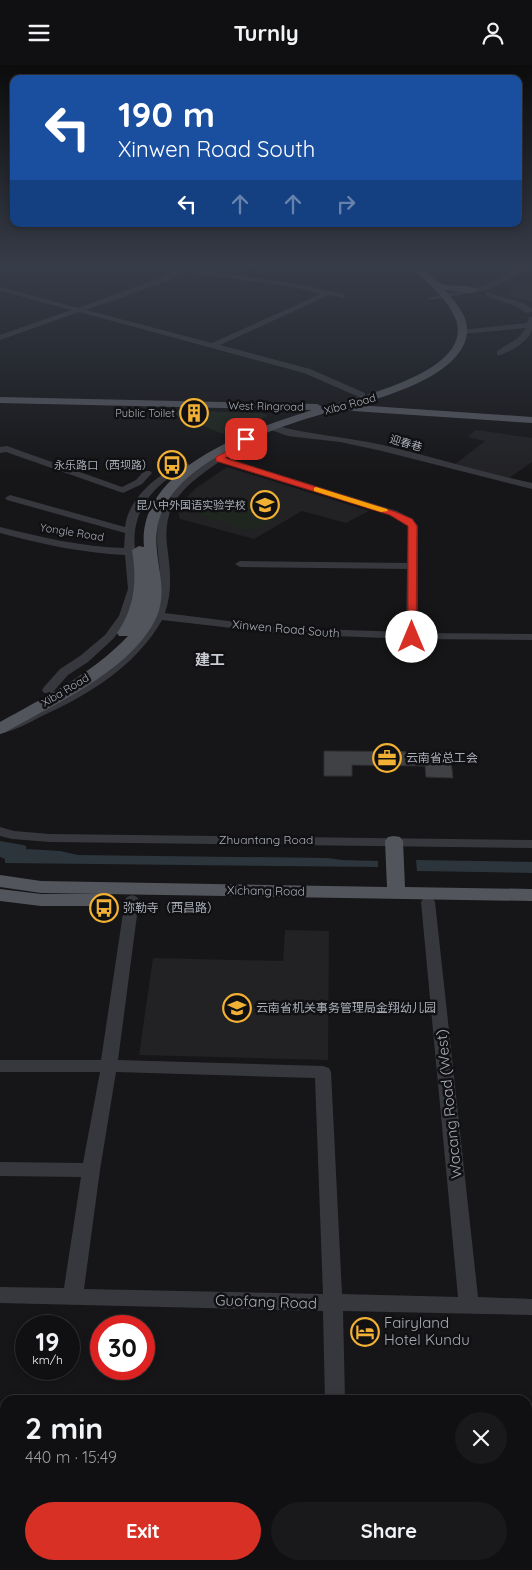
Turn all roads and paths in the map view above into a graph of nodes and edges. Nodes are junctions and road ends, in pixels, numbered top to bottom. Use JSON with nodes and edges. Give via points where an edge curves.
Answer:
{"nodes":[{"id":1,"x":172,"y":335,"type":"edge"},
{"id":2,"x":236,"y":335,"type":"edge"},
{"id":3,"x":451,"y":335,"type":"dead end"},
{"id":4,"x":461,"y":335,"type":"edge"},
{"id":5,"x":525,"y":335,"type":"edge"},
{"id":6,"x":212,"y":346,"type":"junction"},
{"id":7,"x":500,"y":353,"type":"dead end"},
{"id":8,"x":0,"y":395,"type":"edge"},
{"id":9,"x":360,"y":399,"type":"junction"},
{"id":10,"x":0,"y":400,"type":"edge"},
{"id":11,"x":333,"y":405,"type":"junction"},
{"id":12,"x":310,"y":407,"type":"junction"},
{"id":13,"x":532,"y":414,"type":"edge"},
{"id":14,"x":532,"y":420,"type":"edge"},
{"id":15,"x":274,"y":428,"type":"junction"},
{"id":16,"x":246,"y":439,"type":"junction"},
{"id":17,"x":0,"y":451,"type":"edge"},
{"id":18,"x":218,"y":459,"type":"junction"},
{"id":19,"x":186,"y":466,"type":"junction"},
{"id":20,"x":147,"y":473,"type":"dead end"},
{"id":21,"x":532,"y":486,"type":"edge"},
{"id":22,"x":10,"y":498,"type":"dead end"},
{"id":23,"x":0,"y":530,"type":"edge"},
{"id":24,"x":129,"y":531,"type":"junction"},
{"id":25,"x":135,"y":552,"type":"junction"},
{"id":26,"x":240,"y":565,"type":"dead end"},
{"id":27,"x":412,"y":566,"type":"junction"},
{"id":28,"x":160,"y":617,"type":"junction"},
{"id":29,"x":412,"y":637,"type":"junction"},
{"id":30,"x":532,"y":637,"type":"edge"},
{"id":31,"x":0,"y":718,"type":"edge"},
{"id":32,"x":0,"y":729,"type":"edge"},
{"id":33,"x":0,"y":831,"type":"edge"},
{"id":34,"x":394,"y":841,"type":"junction"},
{"id":35,"x":532,"y":844,"type":"edge"},
{"id":36,"x":0,"y":881,"type":"edge"},
{"id":37,"x":396,"y":893,"type":"junction"},
{"id":38,"x":0,"y":895,"type":"edge"},
{"id":39,"x":532,"y":895,"type":"edge"},
{"id":40,"x":132,"y":900,"type":"junction"},
{"id":41,"x":428,"y":902,"type":"junction"},
{"id":42,"x":532,"y":904,"type":"edge"},
{"id":43,"x":0,"y":1066,"type":"edge"},
{"id":44,"x":110,"y":1066,"type":"junction"},
{"id":45,"x":0,"y":1169,"type":"edge"},
{"id":46,"x":91,"y":1170,"type":"junction"},
{"id":47,"x":0,"y":1295,"type":"edge"},
{"id":48,"x":73,"y":1296,"type":"junction"},
{"id":49,"x":333,"y":1303,"type":"junction"},
{"id":50,"x":469,"y":1306,"type":"junction"},
{"id":51,"x":532,"y":1307,"type":"edge"},
{"id":52,"x":335,"y":1395,"type":"edge"}],
"edges":[{"from":1,"to":6,"type":"street"},
{"from":2,"to":6,"type":"street"},
{"from":3,"to":9,"type":"main road","name":"Xiba Road","via":[[443,352],[428,365]]},
{"from":4,"to":9,"type":"main road","name":"Xiba Road","via":[[456,348],[438,367],[394,391]]},
{"from":5,"to":7,"type":"street"},
{"from":6,"to":9,"type":"street","via":[[307,371]]},
{"from":8,"to":11,"type":"main road","name":"West Ringroad"},
{"from":9,"to":11,"type":"main road","name":"Xiba Road"},
{"from":9,"to":13,"type":"main road"},
{"from":10,"to":12,"type":"main road","name":"West Ringroad"},
{"from":11,"to":12,"type":"main road","name":"West Ringroad"},
{"from":11,"to":14,"type":"main road","name":"West Ringroad"},
{"from":11,"to":15,"type":"main road","name":"Xiba Road"},
{"from":12,"to":19,"type":"main road","name":"Xiba Road","via":[[238,436]]},
{"from":15,"to":16,"type":"main road","name":"Xiba Road"},
{"from":15,"to":21,"type":"street","name":"迎春巷","via":[[383,448]]},
{"from":16,"to":18,"type":"street","via":[[231,453]]},
{"from":16,"to":32,"type":"main road","name":"Xiba Road","via":[[188,472],[158,505],[150,532],[156,576],[155,598],[148,618],[132,642],[84,679]]},
{"from":17,"to":20,"type":"street","via":[[7,449],[123,491],[139,483]]},
{"from":18,"to":27,"type":"street","via":[[403,518],[412,526]]},
{"from":18,"to":28,"type":"street","via":[[196,473],[167,505],[160,532],[167,575],[166,598]]},
{"from":19,"to":24,"type":"street","via":[[156,483],[138,505]]},
{"from":19,"to":25,"type":"main road","name":"Xiba Road","via":[[165,483],[147,505]]},
{"from":22,"to":24,"type":"street"},
{"from":23,"to":25,"type":"street","name":"Yongle Road","via":[[54,542]]},
{"from":24,"to":25,"type":"street"},
{"from":25,"to":31,"type":"main road","name":"Xiba Road","via":[[143,589],[129,627],[93,662]]},
{"from":26,"to":27,"type":"street"},
{"from":27,"to":29,"type":"street"},
{"from":28,"to":29,"type":"street","name":"Xinwen Road South","via":[[284,631]]},
{"from":28,"to":32,"type":"street","via":[[142,644],[114,669],[42,714]]},
{"from":29,"to":30,"type":"street","name":"Xinwen Road South"},
{"from":33,"to":34,"type":"street","name":"Zhuantang Road","via":[[50,838]]},
{"from":34,"to":35,"type":"street","name":"Zhuantang Road"},
{"from":34,"to":37,"type":"main road"},
{"from":36,"to":37,"type":"main road","name":"Xichang Road","via":[[41,887]]},
{"from":37,"to":39,"type":"main road","name":"Xichang Road"},
{"from":38,"to":40,"type":"main road","name":"Xichang Road","via":[[41,900]]},
{"from":40,"to":41,"type":"main road","name":"Xichang Road"},
{"from":40,"to":44,"type":"street"},
{"from":41,"to":42,"type":"main road","name":"Xichang Road"},
{"from":41,"to":50,"type":"street","name":"Wacang Road (West)"},
{"from":43,"to":44,"type":"street"},
{"from":44,"to":46,"type":"street"},
{"from":44,"to":49,"type":"street","via":[[323,1072]]},
{"from":45,"to":46,"type":"street"},
{"from":46,"to":48,"type":"street"},
{"from":47,"to":48,"type":"street","name":"Guofang Road"},
{"from":48,"to":49,"type":"street","name":"Guofang Road"},
{"from":49,"to":50,"type":"street","name":"Guofang Road"},
{"from":49,"to":52,"type":"street"},
{"from":50,"to":51,"type":"street","name":"Guofang Road"}]}
